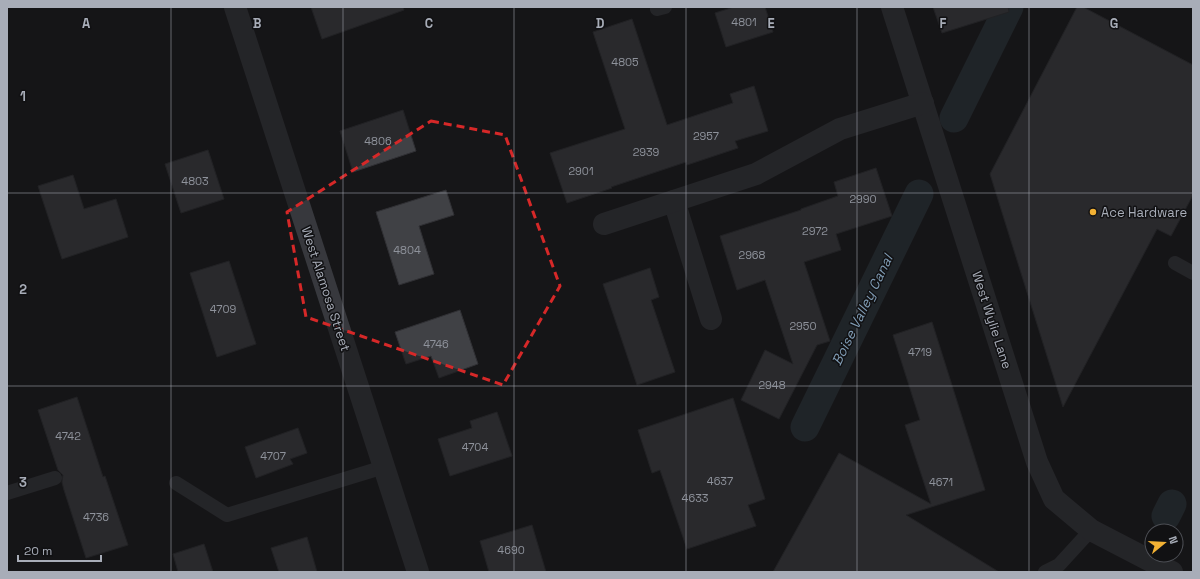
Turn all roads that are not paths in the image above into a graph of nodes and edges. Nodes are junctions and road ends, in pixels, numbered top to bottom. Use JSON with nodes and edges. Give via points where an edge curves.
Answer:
{"nodes":[{"id":1,"x":235,"y":7,"type":"edge"},
{"id":2,"x":892,"y":7,"type":"edge"},
{"id":3,"x":923,"y":103,"type":"junction"},
{"id":4,"x":674,"y":201,"type":"junction"},
{"id":5,"x":604,"y":224,"type":"dead end"},
{"id":6,"x":1175,"y":263,"type":"dead end"},
{"id":7,"x":1193,"y":273,"type":"edge"},
{"id":8,"x":711,"y":319,"type":"dead end"},
{"id":9,"x":384,"y":467,"type":"junction"},
{"id":10,"x":55,"y":478,"type":"dead end"},
{"id":11,"x":176,"y":483,"type":"dead end"},
{"id":12,"x":7,"y":493,"type":"edge"},
{"id":13,"x":1090,"y":530,"type":"junction"},
{"id":14,"x":418,"y":572,"type":"edge"},
{"id":15,"x":1045,"y":572,"type":"edge"},
{"id":16,"x":1172,"y":572,"type":"edge"}],
"edges":[{"from":1,"to":9,"type":"street","name":"West Alamosa Street"},
{"from":2,"to":3,"type":"street","name":"West Wylie Lane"},
{"from":3,"to":4,"type":"street","via":[[840,129],[756,174]]},
{"from":3,"to":13,"type":"street","name":"West Wylie Lane","via":[[1037,462],[1054,499]]},
{"from":4,"to":5,"type":"street"},
{"from":4,"to":8,"type":"street"},
{"from":6,"to":7,"type":"lane"},
{"from":9,"to":11,"type":"lane","via":[[227,515]]},
{"from":9,"to":14,"type":"street","name":"West Alamosa Street"},
{"from":10,"to":12,"type":"lane"},
{"from":13,"to":15,"type":"lane","via":[[1059,565]]},
{"from":13,"to":16,"type":"street","name":"West Wylie Lane"}]}
